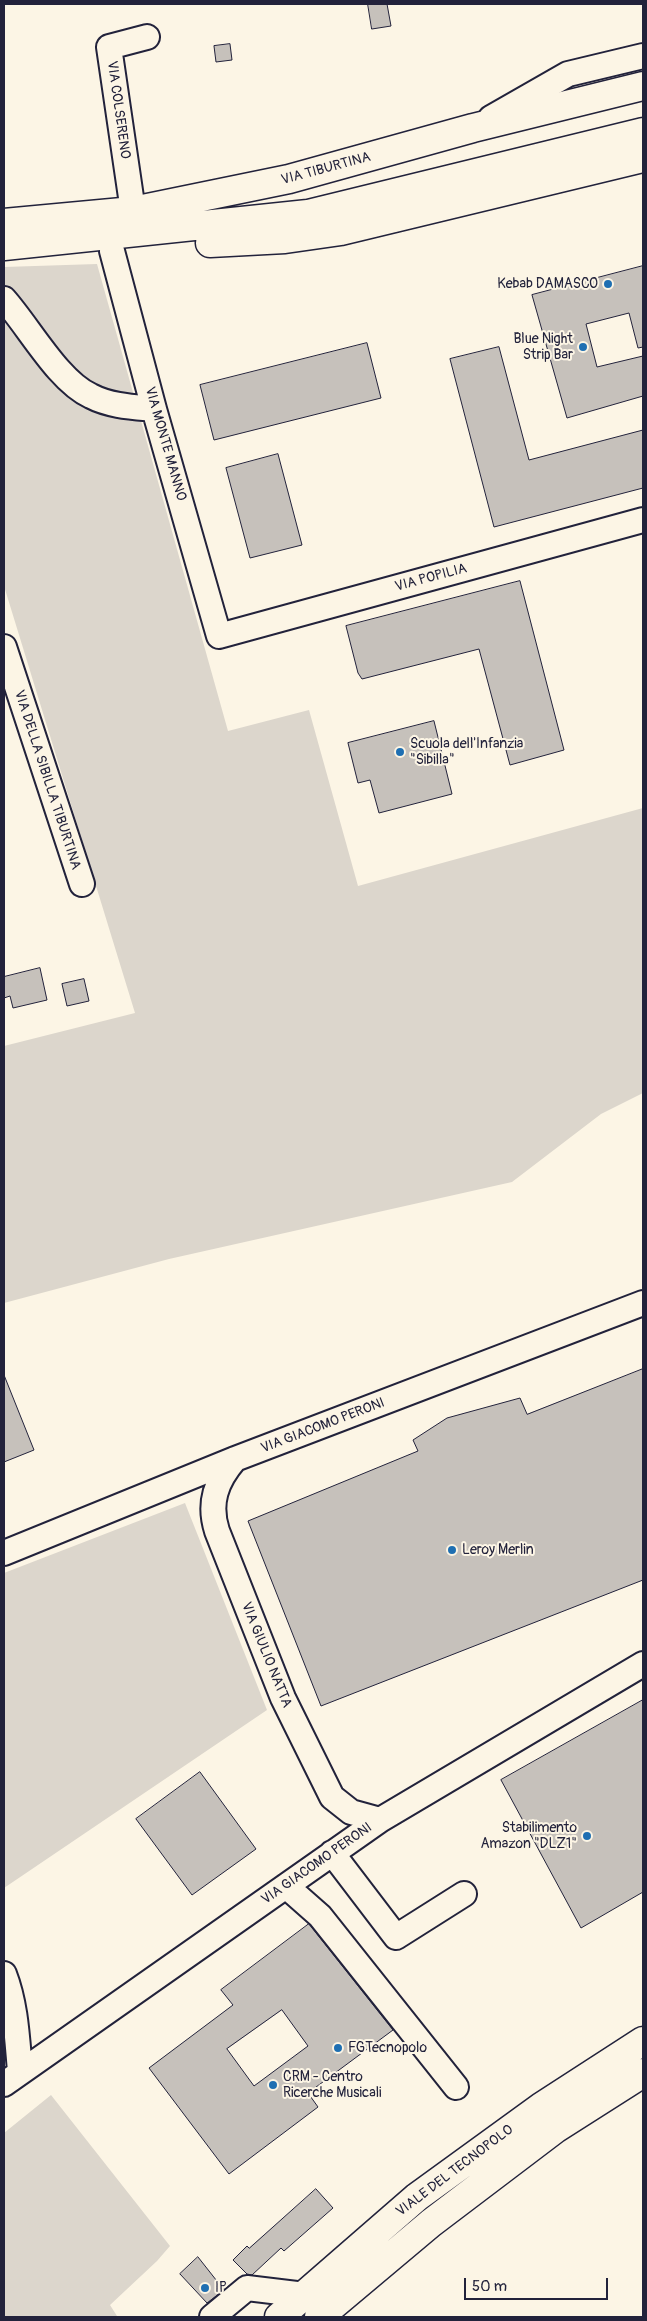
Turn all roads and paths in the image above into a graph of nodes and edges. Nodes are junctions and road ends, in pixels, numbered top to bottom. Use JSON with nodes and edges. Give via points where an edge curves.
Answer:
{"nodes":[{"id":1,"x":147,"y":37,"type":"dead end"},
{"id":2,"x":643,"y":56,"type":"edge"},
{"id":3,"x":643,"y":86,"type":"edge"},
{"id":4,"x":473,"y":128,"type":"junction"},
{"id":5,"x":643,"y":132,"type":"edge"},
{"id":6,"x":643,"y":158,"type":"edge"},
{"id":7,"x":133,"y":211,"type":"junction"},
{"id":8,"x":4,"y":223,"type":"edge"},
{"id":9,"x":4,"y":246,"type":"edge"},
{"id":10,"x":112,"y":251,"type":"junction"},
{"id":11,"x":4,"y":252,"type":"edge"},
{"id":12,"x":4,"y":299,"type":"edge"},
{"id":13,"x":154,"y":409,"type":"junction"},
{"id":14,"x":643,"y":520,"type":"edge"},
{"id":15,"x":220,"y":636,"type":"joint"},
{"id":16,"x":4,"y":647,"type":"edge"},
{"id":17,"x":82,"y":884,"type":"dead end"},
{"id":18,"x":643,"y":1303,"type":"edge"},
{"id":19,"x":235,"y":1459,"type":"junction"},
{"id":20,"x":4,"y":1553,"type":"edge"},
{"id":21,"x":643,"y":1664,"type":"edge"},
{"id":22,"x":380,"y":1820,"type":"junction"},
{"id":23,"x":332,"y":1854,"type":"junction"},
{"id":24,"x":286,"y":1886,"type":"junction"},
{"id":25,"x":464,"y":1894,"type":"dead end"},
{"id":26,"x":4,"y":1974,"type":"edge"},
{"id":27,"x":643,"y":2041,"type":"edge"},
{"id":28,"x":643,"y":2073,"type":"edge"},
{"id":29,"x":12,"y":2078,"type":"edge"},
{"id":30,"x":456,"y":2087,"type":"dead end"},
{"id":31,"x":312,"y":2306,"type":"edge"},
{"id":32,"x":212,"y":2317,"type":"edge"},
{"id":33,"x":279,"y":2317,"type":"edge"}],
"edges":[{"from":1,"to":7,"type":"street","name":"VIA COLSERENO","via":[[109,47]]},
{"from":2,"to":4,"type":"street","via":[[568,74]]},
{"from":3,"to":4,"type":"main road","name":"VIA TIBURTINA"},
{"from":4,"to":7,"type":"main road","name":"VIA TIBURTINA","via":[[289,179]]},
{"from":5,"to":9,"type":"main road","via":[[308,214]]},
{"from":6,"to":10,"type":"main road","via":[[328,233]]},
{"from":7,"to":8,"type":"main road","name":"VIA TIBURTINA"},
{"from":10,"to":11,"type":"main road"},
{"from":10,"to":13,"type":"street","name":"VIA MONTE MANNO"},
{"from":12,"to":13,"type":"street","via":[[78,389],[104,401]]},
{"from":13,"to":15,"type":"street","name":"VIA MONTE MANNO"},
{"from":14,"to":15,"type":"street","name":"VIA POPILIA"},
{"from":16,"to":17,"type":"street","name":"VIA DELLA SIBILLA TIBURTINA"},
{"from":18,"to":19,"type":"street","name":"VIA GIACOMO PERONI"},
{"from":19,"to":20,"type":"street","name":"VIA GIACOMO PERONI"},
{"from":19,"to":22,"type":"street","name":"VIA GIULIO NATTA","via":[[218,1483],[213,1515],[282,1698],[332,1798],[351,1812]]},
{"from":21,"to":22,"type":"street","name":"VIA GIACOMO PERONI"},
{"from":22,"to":23,"type":"street","name":"VIA GIACOMO PERONI"},
{"from":23,"to":24,"type":"street","name":"VIA GIACOMO PERONI"},
{"from":23,"to":25,"type":"street","via":[[396,1937]]},
{"from":24,"to":29,"type":"street","name":"VIA GIACOMO PERONI"},
{"from":24,"to":30,"type":"street","via":[[320,1916]]},
{"from":26,"to":29,"type":"street","via":[[16,2021]]},
{"from":27,"to":31,"type":"main road","name":"VIALE DEL TECNOPOLO","via":[[540,2107],[417,2197]]},
{"from":28,"to":31,"type":"main road","name":"VIALE DEL TECNOPOLO","via":[[555,2129],[431,2223]]},
{"from":31,"to":32,"type":"street","via":[[247,2288]]},
{"from":31,"to":33,"type":"main road","name":"VIALE DEL TECNOPOLO"}]}
